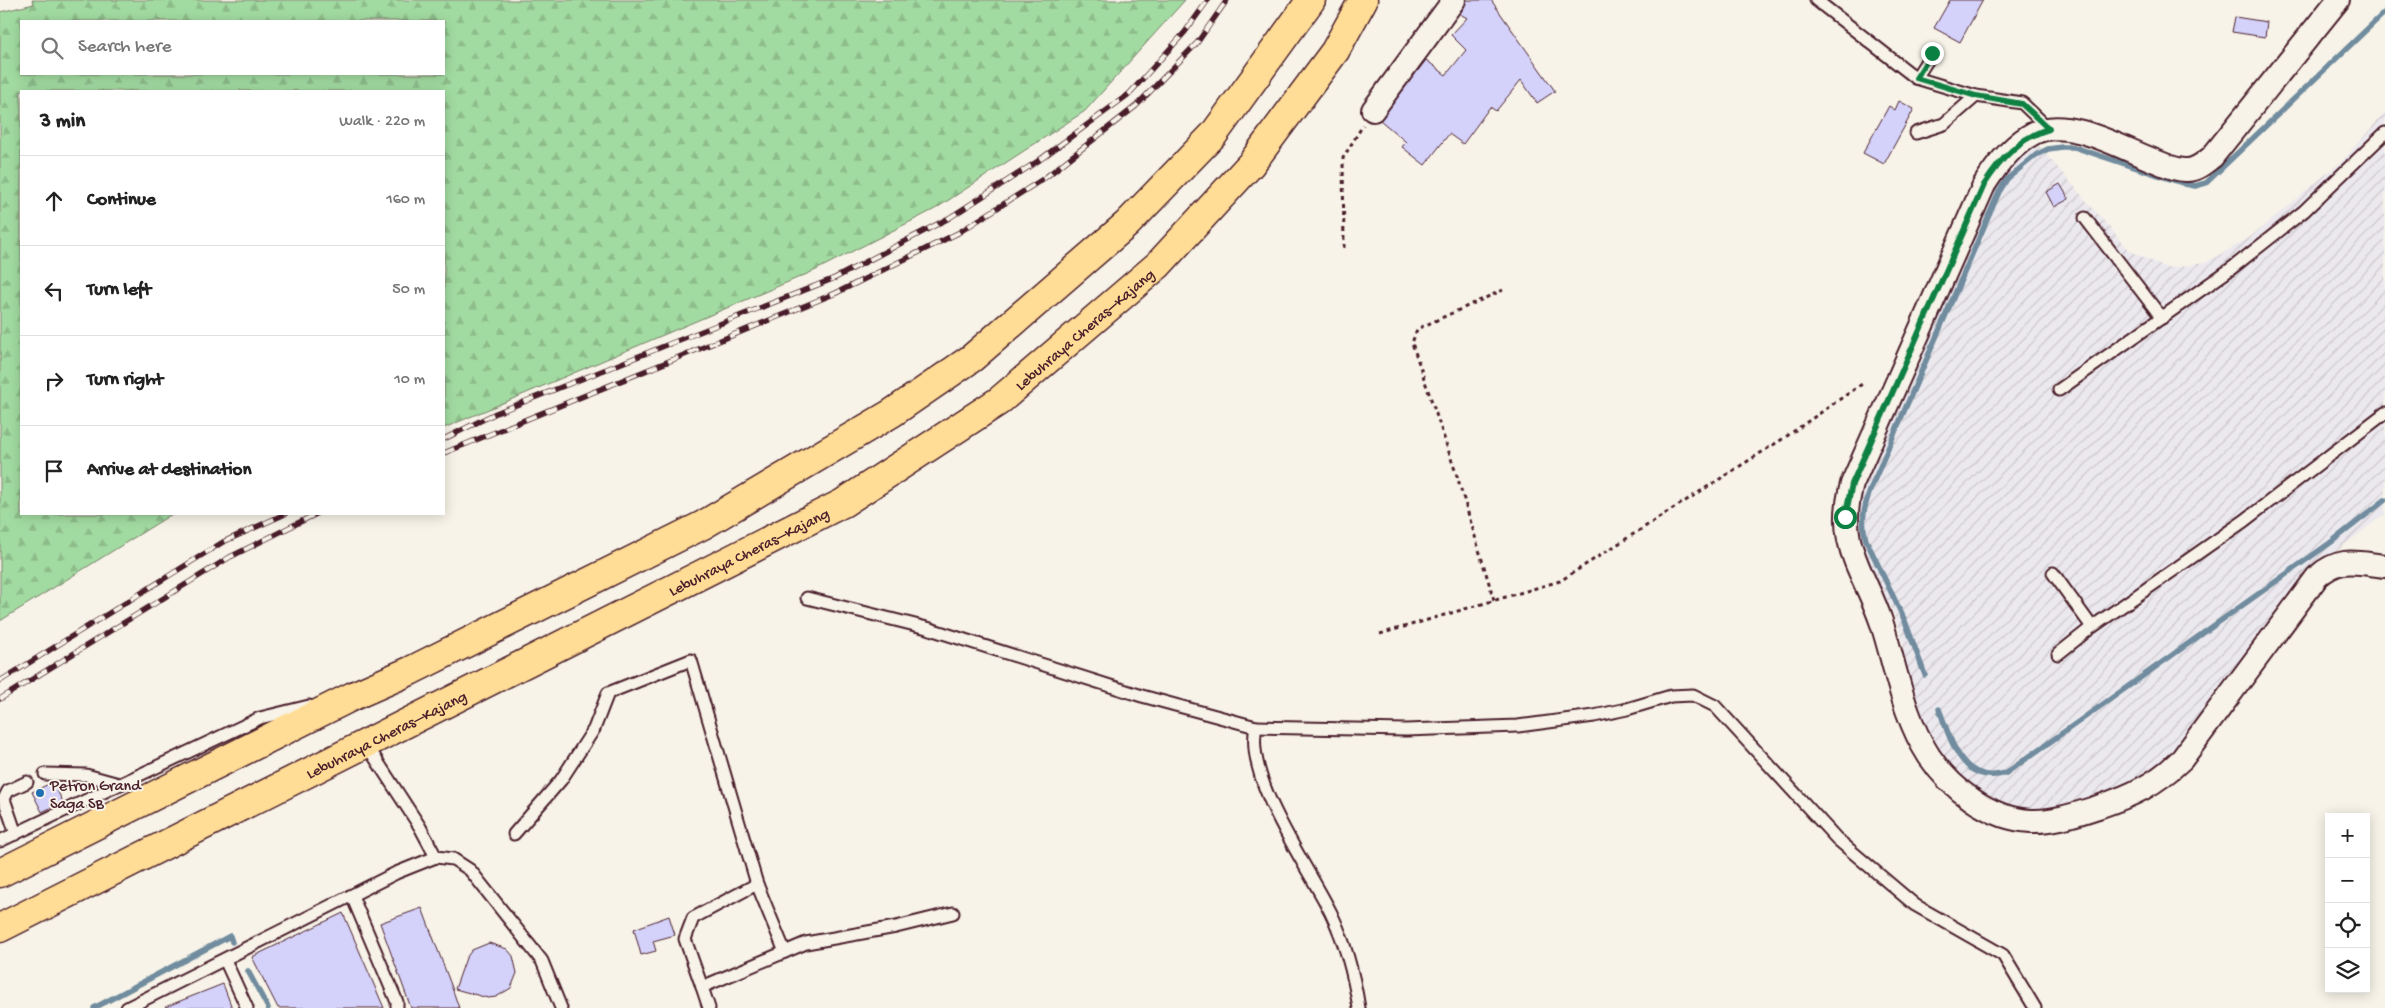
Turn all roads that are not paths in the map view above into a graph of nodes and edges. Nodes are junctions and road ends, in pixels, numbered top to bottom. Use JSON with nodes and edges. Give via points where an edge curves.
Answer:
{"nodes":[{"id":1,"x":1311,"y":0,"type":"edge"},
{"id":2,"x":1363,"y":0,"type":"edge"},
{"id":3,"x":1454,"y":0,"type":"edge"},
{"id":4,"x":1816,"y":0,"type":"edge"},
{"id":5,"x":2338,"y":0,"type":"edge"},
{"id":6,"x":1932,"y":53,"type":"dead end"},
{"id":7,"x":1916,"y":78,"type":"junction"},
{"id":8,"x":1976,"y":96,"type":"junction"},
{"id":9,"x":1373,"y":110,"type":"road end"},
{"id":10,"x":2049,"y":129,"type":"junction"},
{"id":11,"x":1916,"y":133,"type":"dead end"},
{"id":12,"x":2385,"y":133,"type":"edge"},
{"id":13,"x":2085,"y":218,"type":"dead end"},
{"id":14,"x":2162,"y":318,"type":"junction"},
{"id":15,"x":2059,"y":390,"type":"dead end"},
{"id":16,"x":2385,"y":414,"type":"edge"},
{"id":17,"x":2385,"y":566,"type":"edge"},
{"id":18,"x":2053,"y":573,"type":"dead end"},
{"id":19,"x":807,"y":598,"type":"dead end"},
{"id":20,"x":2092,"y":627,"type":"junction"},
{"id":21,"x":2058,"y":654,"type":"dead end"},
{"id":22,"x":353,"y":696,"type":"junction"},
{"id":23,"x":1256,"y":727,"type":"junction"},
{"id":24,"x":366,"y":744,"type":"junction"},
{"id":25,"x":45,"y":774,"type":"dead end"},
{"id":26,"x":27,"y":782,"type":"dead end"},
{"id":27,"x":119,"y":784,"type":"junction"},
{"id":28,"x":16,"y":834,"type":"junction"},
{"id":29,"x":514,"y":834,"type":"dead end"},
{"id":30,"x":0,"y":841,"type":"edge"},
{"id":31,"x":436,"y":858,"type":"junction"},
{"id":32,"x":0,"y":873,"type":"edge"},
{"id":33,"x":757,"y":884,"type":"junction"},
{"id":34,"x":352,"y":896,"type":"junction"},
{"id":35,"x":953,"y":913,"type":"dead end"},
{"id":36,"x":0,"y":928,"type":"edge"},
{"id":37,"x":785,"y":952,"type":"junction"},
{"id":38,"x":225,"y":960,"type":"junction"},
{"id":39,"x":702,"y":987,"type":"junction"},
{"id":40,"x":127,"y":1008,"type":"edge"},
{"id":41,"x":247,"y":1008,"type":"edge"},
{"id":42,"x":398,"y":1008,"type":"edge"},
{"id":43,"x":561,"y":1008,"type":"edge"},
{"id":44,"x":709,"y":1008,"type":"edge"},
{"id":45,"x":1359,"y":1008,"type":"edge"},
{"id":46,"x":2035,"y":1008,"type":"edge"}],
"edges":[{"from":1,"to":22,"type":"highway","via":[[1207,141],[1127,224],[972,358],[892,413],[703,525],[410,671]]},
{"from":2,"to":24,"type":"highway","name":"Lebuhraya Cheras–Kajang","via":[[1335,51],[1244,171],[1158,265],[999,400],[843,503]]},
{"from":3,"to":9,"type":"street"},
{"from":4,"to":7,"type":"lane"},
{"from":5,"to":10,"type":"street","via":[[2212,157],[2195,169],[2168,167],[2080,131]]},
{"from":6,"to":7,"type":"lane"},
{"from":7,"to":8,"type":"lane"},
{"from":8,"to":10,"type":"lane","via":[[2022,104]]},
{"from":8,"to":11,"type":"lane","via":[[1944,124]]},
{"from":10,"to":17,"type":"street","via":[[2034,133],[2019,144],[1994,169],[1984,185],[1852,484],[1848,500],[1846,536],[1851,554],[1877,609],[1896,679],[1916,732],[1941,772],[1981,804],[2030,821],[2071,816],[2133,795],[2166,774],[2182,758],[2317,577],[2336,563]]},
{"from":12,"to":14,"type":"lane","via":[[2304,211]]},
{"from":13,"to":14,"type":"lane"},
{"from":14,"to":15,"type":"lane"},
{"from":16,"to":20,"type":"lane","via":[[2244,522]]},
{"from":18,"to":20,"type":"lane"},
{"from":19,"to":23,"type":"lane","via":[[927,628],[1142,696]]},
{"from":20,"to":21,"type":"lane"},
{"from":22,"to":27,"type":"lane","via":[[260,718]]},
{"from":22,"to":32,"type":"highway"},
{"from":23,"to":45,"type":"lane","via":[[1258,767],[1270,801],[1332,914],[1355,980]]},
{"from":23,"to":46,"type":"lane","via":[[1406,730],[1518,726],[1594,716],[1671,696],[1693,695],[1715,706],[1837,839],[1915,905],[2003,955]]},
{"from":24,"to":31,"type":"lane","via":[[420,827]]},
{"from":24,"to":36,"type":"highway","name":"Lebuhraya Cheras–Kajang"},
{"from":25,"to":27,"type":"lane","via":[[86,775]]},
{"from":26,"to":28,"type":"lane","via":[[8,791],[4,799]]},
{"from":27,"to":28,"type":"lane"},
{"from":28,"to":30,"type":"lane"},
{"from":29,"to":33,"type":"lane","via":[[561,780],[594,728],[608,693],[691,660]]},
{"from":31,"to":34,"type":"lane","via":[[396,873]]},
{"from":31,"to":43,"type":"lane","via":[[453,860],[470,870],[542,961]]},
{"from":33,"to":37,"type":"lane"},
{"from":33,"to":39,"type":"lane","via":[[693,918],[685,939]]},
{"from":34,"to":38,"type":"lane"},
{"from":34,"to":42,"type":"lane"},
{"from":35,"to":37,"type":"lane","via":[[806,943]]},
{"from":37,"to":39,"type":"lane"},
{"from":38,"to":40,"type":"lane"},
{"from":38,"to":41,"type":"lane"},
{"from":39,"to":44,"type":"lane"}]}
